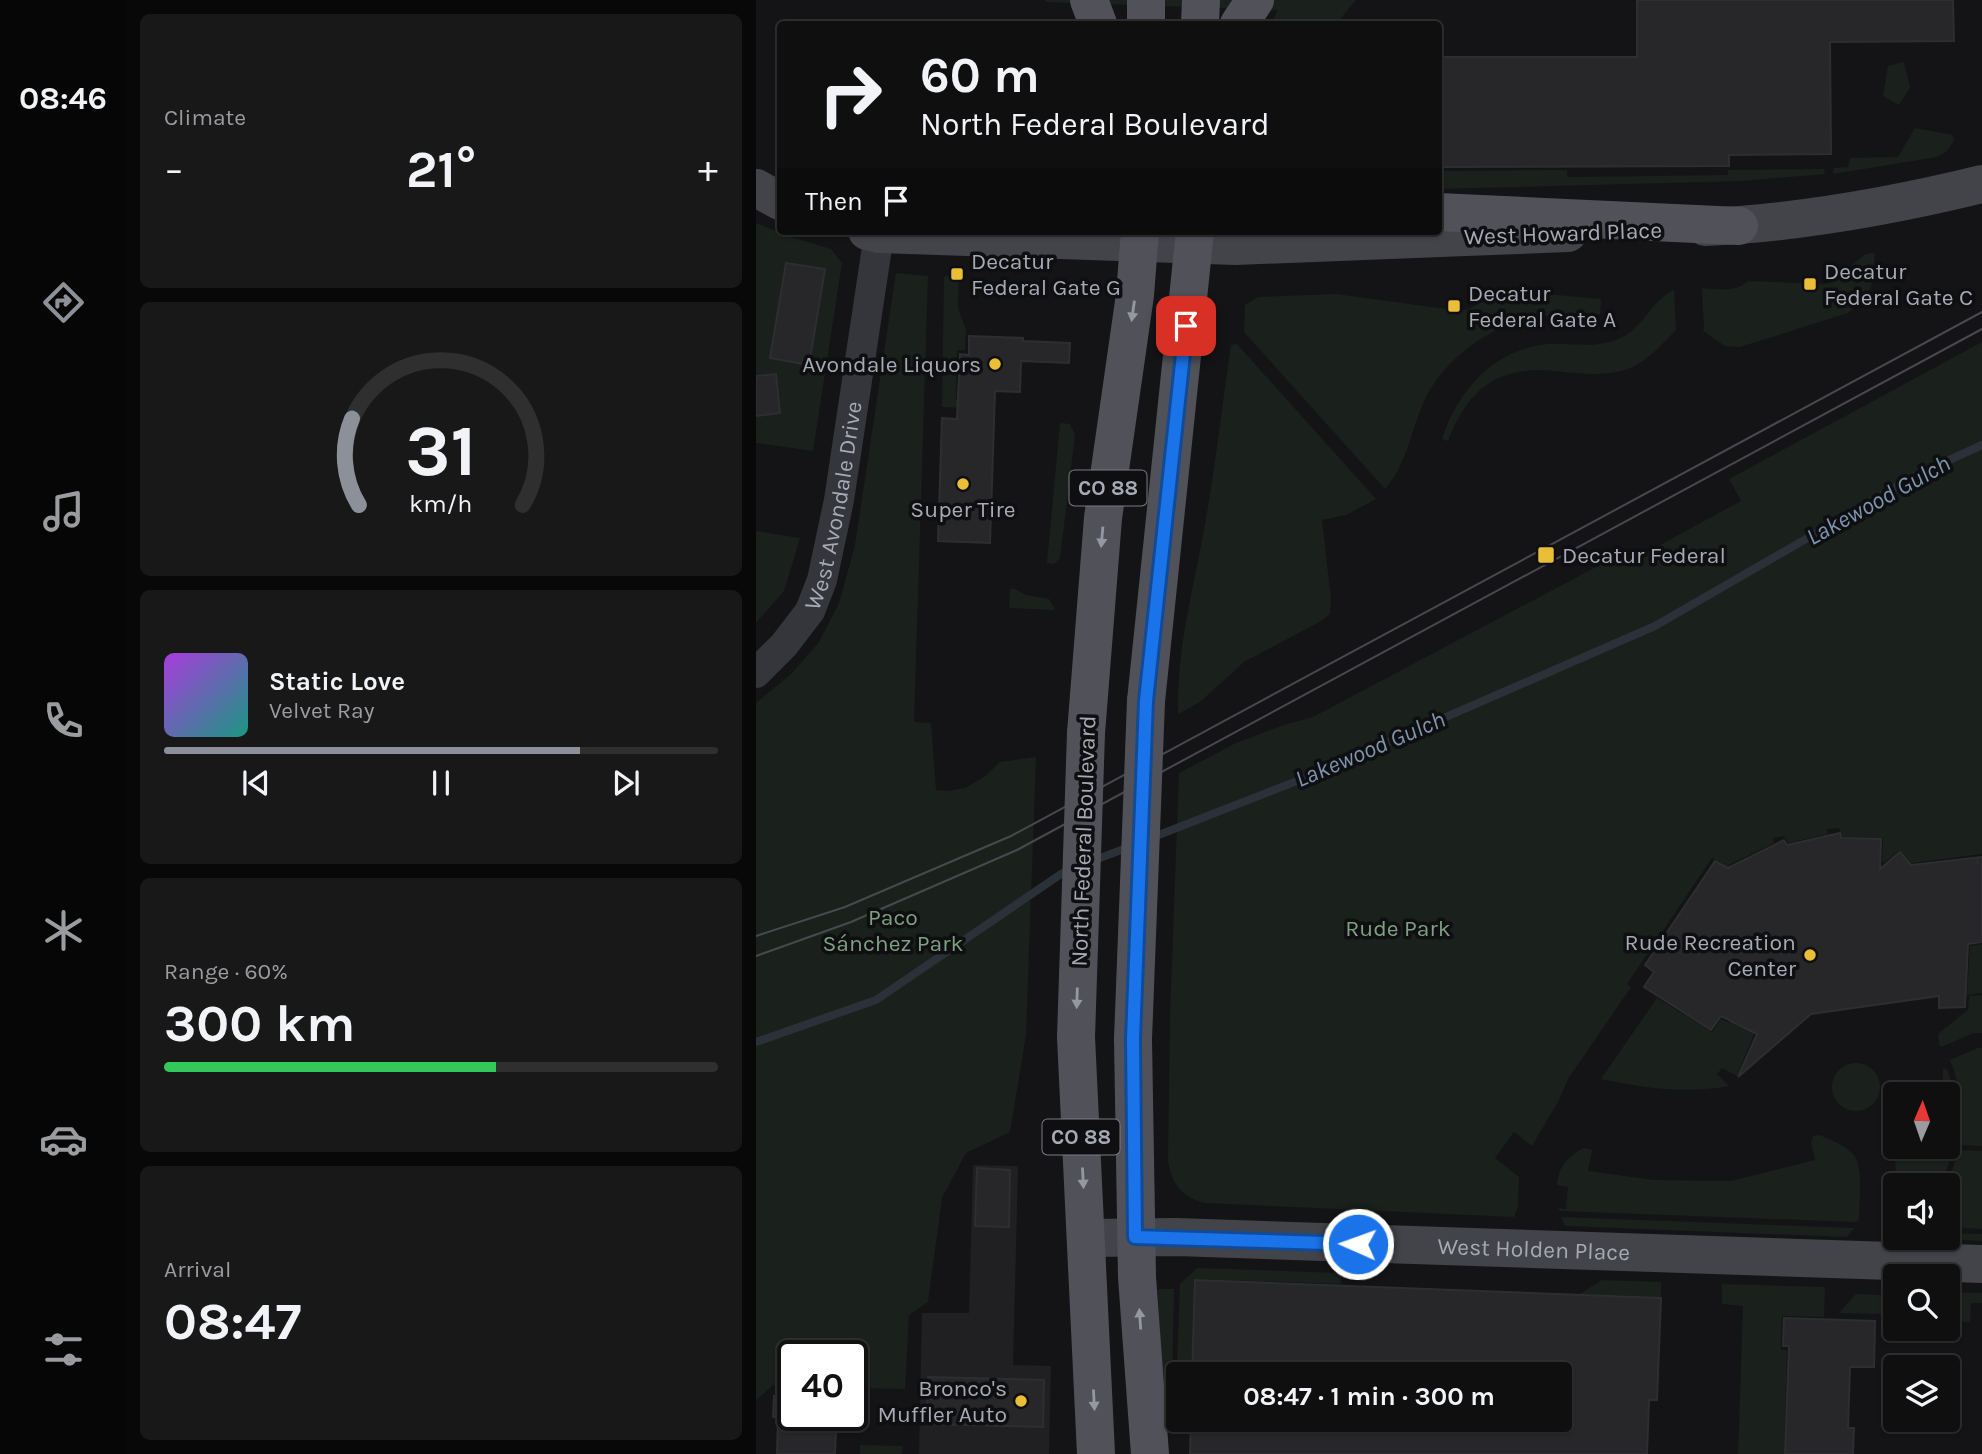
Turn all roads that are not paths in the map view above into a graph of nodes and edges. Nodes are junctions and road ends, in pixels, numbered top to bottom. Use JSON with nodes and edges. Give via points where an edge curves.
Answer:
{"nodes":[{"id":1,"x":1089,"y":0,"type":"edge"},
{"id":2,"x":1146,"y":0,"type":"edge"},
{"id":3,"x":1201,"y":0,"type":"edge"},
{"id":4,"x":1255,"y":0,"type":"edge"},
{"id":5,"x":1097,"y":21,"type":"edge"},
{"id":6,"x":1146,"y":21,"type":"edge"},
{"id":7,"x":1200,"y":21,"type":"edge"},
{"id":8,"x":1241,"y":21,"type":"edge"},
{"id":9,"x":1982,"y":184,"type":"edge"},
{"id":10,"x":756,"y":188,"type":"edge"},
{"id":11,"x":777,"y":199,"type":"edge"},
{"id":12,"x":1442,"y":212,"type":"edge"},
{"id":13,"x":1740,"y":226,"type":"junction"},
{"id":14,"x":873,"y":235,"type":"edge"},
{"id":15,"x":1033,"y":235,"type":"edge"},
{"id":16,"x":1140,"y":237,"type":"edge"},
{"id":17,"x":1195,"y":238,"type":"edge"},
{"id":18,"x":756,"y":673,"type":"edge"},
{"id":19,"x":1135,"y":1237,"type":"junction"},
{"id":20,"x":1086,"y":1238,"type":"junction"},
{"id":21,"x":1982,"y":1264,"type":"edge"},
{"id":22,"x":1096,"y":1454,"type":"edge"},
{"id":23,"x":1150,"y":1454,"type":"edge"}],
"edges":[{"from":1,"to":5,"type":"main road"},
{"from":2,"to":6,"type":"main road"},
{"from":3,"to":7,"type":"main road"},
{"from":4,"to":8,"type":"main road"},
{"from":9,"to":13,"type":"street","name":"West Howard Place","via":[[1902,203]]},
{"from":10,"to":11,"type":"street"},
{"from":12,"to":13,"type":"main road"},
{"from":13,"to":17,"type":"street","name":"West Howard Place","via":[[1236,246]]},
{"from":14,"to":18,"type":"street","name":"West Avondale Drive","via":[[839,500],[822,580],[810,611]]},
{"from":15,"to":16,"type":"street","name":"West Howard Place"},
{"from":16,"to":17,"type":"street","name":"West Howard Place"},
{"from":16,"to":20,"type":"main road","name":"North Federal Boulevard","number":"CO 88","one_way":true,"bridge":true,"via":[[1103,518],[1086,733],[1076,1037]]},
{"from":17,"to":19,"type":"main road","number":"CO 88","bridge":true,"via":[[1146,701],[1133,1039]]},
{"from":19,"to":20,"type":"street","name":"West Holden Place"},
{"from":19,"to":21,"type":"street","name":"West Holden Place"},
{"from":23,"to":19,"type":"main road","one_way":true},
{"from":20,"to":22,"type":"main road","name":"North Federal Boulevard","number":"CO 88","one_way":true}]}
